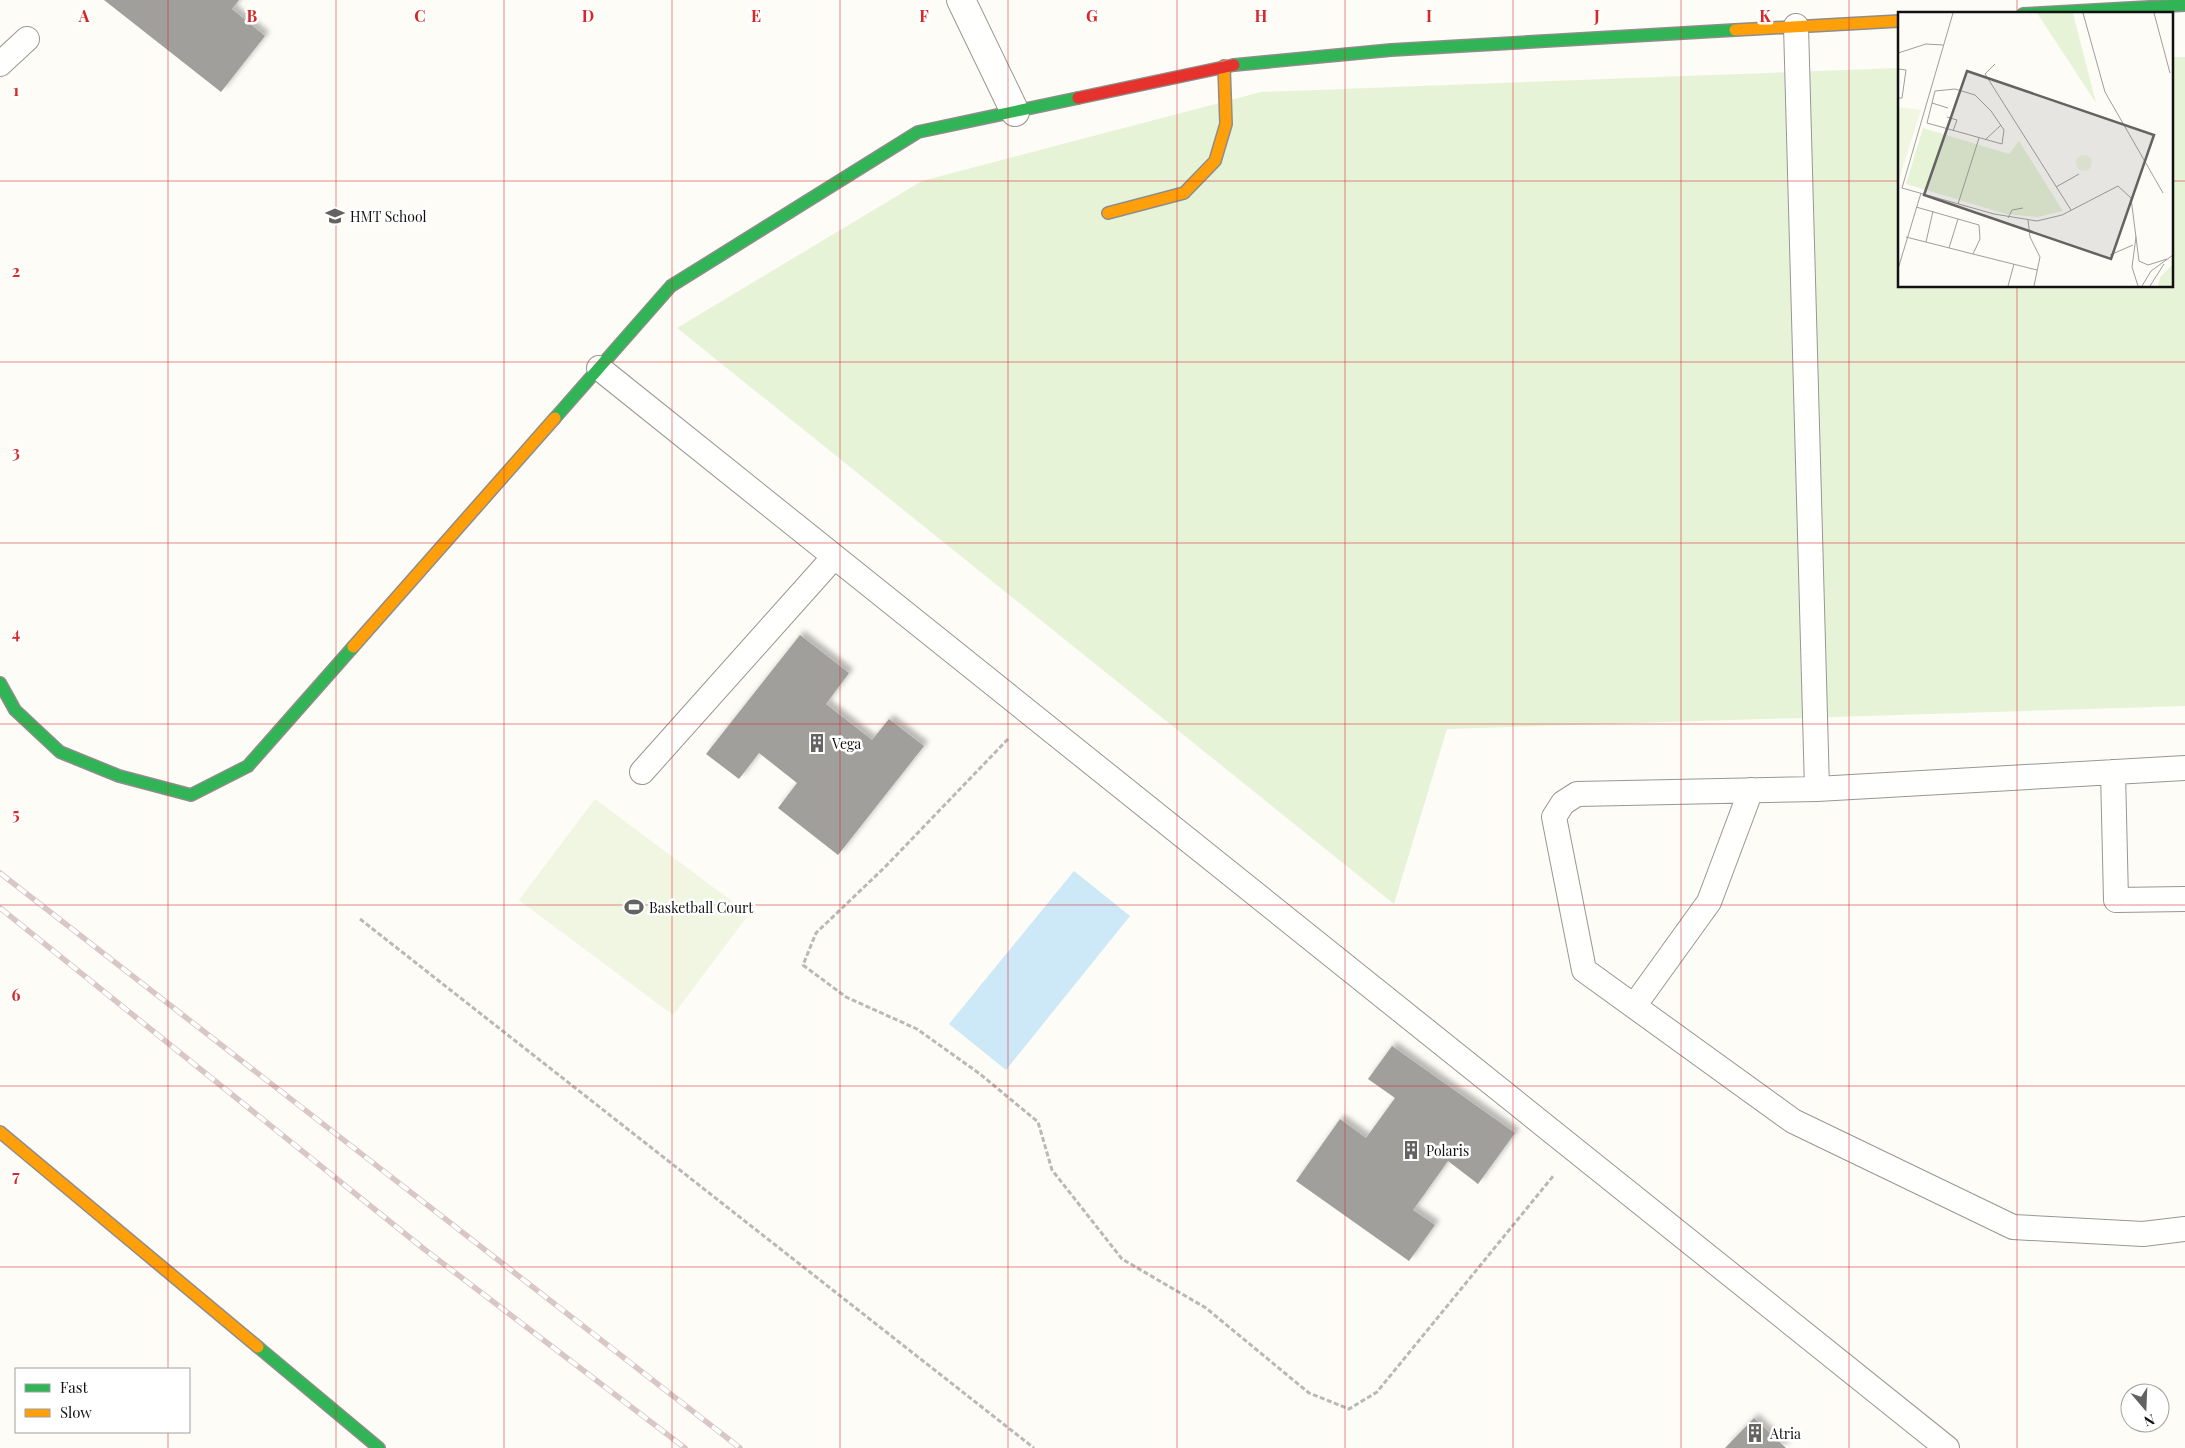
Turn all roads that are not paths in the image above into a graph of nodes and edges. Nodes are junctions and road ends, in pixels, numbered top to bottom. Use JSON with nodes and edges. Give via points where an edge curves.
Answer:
{"nodes":[{"id":1,"x":961,"y":0,"type":"edge"},
{"id":2,"x":2185,"y":5,"type":"edge"},
{"id":3,"x":2060,"y":12,"type":"edge"},
{"id":4,"x":1898,"y":21,"type":"edge"},
{"id":5,"x":1796,"y":26,"type":"junction"},
{"id":6,"x":27,"y":40,"type":"dead end"},
{"id":7,"x":0,"y":64,"type":"edge"},
{"id":8,"x":1224,"y":66,"type":"junction"},
{"id":9,"x":1015,"y":112,"type":"junction"},
{"id":10,"x":1108,"y":213,"type":"dead end"},
{"id":11,"x":598,"y":368,"type":"junction"},
{"id":12,"x":834,"y":557,"type":"junction"},
{"id":13,"x":0,"y":683,"type":"edge"},
{"id":14,"x":2185,"y":768,"type":"edge"},
{"id":15,"x":642,"y":772,"type":"dead end"},
{"id":16,"x":2113,"y":772,"type":"junction"},
{"id":17,"x":1817,"y":789,"type":"junction"},
{"id":18,"x":1751,"y":790,"type":"junction"},
{"id":19,"x":2185,"y":899,"type":"edge"},
{"id":20,"x":1634,"y":1006,"type":"junction"},
{"id":21,"x":0,"y":1132,"type":"edge"},
{"id":22,"x":2185,"y":1229,"type":"edge"},
{"id":23,"x":378,"y":1448,"type":"edge"},
{"id":24,"x":1947,"y":1448,"type":"edge"}],
"edges":[{"from":1,"to":9,"type":"street"},
{"from":2,"to":3,"type":"street"},
{"from":4,"to":5,"type":"street"},
{"from":5,"to":8,"type":"street","via":[[1411,49]]},
{"from":5,"to":17,"type":"lane"},
{"from":6,"to":7,"type":"lane"},
{"from":8,"to":9,"type":"street"},
{"from":8,"to":10,"type":"street","via":[[1226,124],[1215,161],[1184,193]]},
{"from":9,"to":11,"type":"street","via":[[918,132],[671,286]]},
{"from":11,"to":12,"type":"lane"},
{"from":11,"to":13,"type":"street","via":[[248,766],[191,795],[119,776],[60,752],[15,710]]},
{"from":12,"to":15,"type":"lane"},
{"from":12,"to":24,"type":"lane"},
{"from":14,"to":16,"type":"lane"},
{"from":16,"to":17,"type":"lane"},
{"from":16,"to":19,"type":"lane","via":[[2116,900]]},
{"from":17,"to":18,"type":"lane"},
{"from":18,"to":20,"type":"lane","via":[[1709,902]]},
{"from":18,"to":20,"type":"lane","via":[[1577,794],[1563,803],[1554,817],[1584,970]]},
{"from":20,"to":22,"type":"lane","via":[[1793,1121],[2013,1227],[2143,1234]]},
{"from":21,"to":23,"type":"street"}]}
